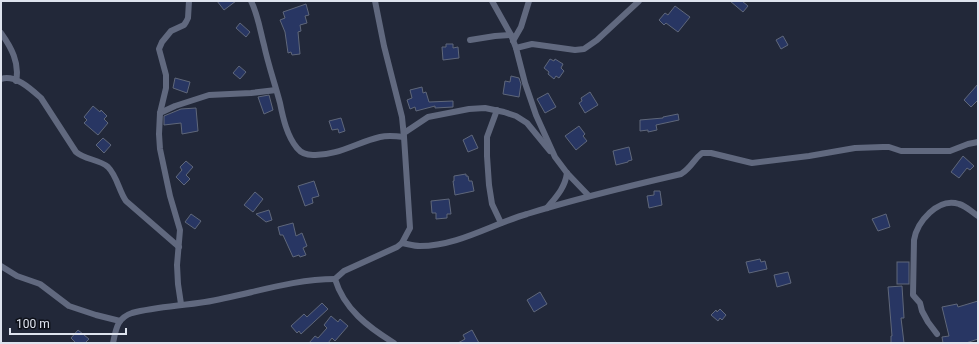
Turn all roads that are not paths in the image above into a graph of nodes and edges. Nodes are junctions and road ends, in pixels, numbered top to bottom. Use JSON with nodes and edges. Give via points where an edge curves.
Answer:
{"nodes":[{"id":1,"x":189,"y":1,"type":"edge"},
{"id":2,"x":251,"y":1,"type":"edge"},
{"id":3,"x":375,"y":1,"type":"edge"},
{"id":4,"x":492,"y":1,"type":"edge"},
{"id":5,"x":529,"y":1,"type":"edge"},
{"id":6,"x":639,"y":1,"type":"edge"},
{"id":7,"x":1,"y":32,"type":"edge"},
{"id":8,"x":512,"y":38,"type":"junction"},
{"id":9,"x":470,"y":40,"type":"dead end"},
{"id":10,"x":516,"y":48,"type":"junction"},
{"id":11,"x":1,"y":79,"type":"edge"},
{"id":12,"x":16,"y":81,"type":"junction"},
{"id":13,"x":276,"y":90,"type":"junction"},
{"id":14,"x":497,"y":110,"type":"junction"},
{"id":15,"x":160,"y":113,"type":"junction"},
{"id":16,"x":404,"y":135,"type":"junction"},
{"id":17,"x":978,"y":142,"type":"edge"},
{"id":18,"x":555,"y":157,"type":"junction"},
{"id":19,"x":567,"y":174,"type":"junction"},
{"id":20,"x":589,"y":196,"type":"junction"},
{"id":21,"x":546,"y":208,"type":"junction"},
{"id":22,"x":978,"y":216,"type":"edge"},
{"id":23,"x":501,"y":223,"type":"junction"},
{"id":24,"x":402,"y":244,"type":"junction"},
{"id":25,"x":179,"y":248,"type":"junction"},
{"id":26,"x":1,"y":266,"type":"edge"},
{"id":27,"x":335,"y":279,"type":"junction"},
{"id":28,"x":182,"y":304,"type":"junction"},
{"id":29,"x":120,"y":321,"type":"junction"},
{"id":30,"x":937,"y":334,"type":"dead end"},
{"id":31,"x":113,"y":343,"type":"edge"},
{"id":32,"x":394,"y":343,"type":"edge"}],
"edges":[{"from":1,"to":15,"type":"street","via":[[186,22],[165,37],[159,49],[166,75],[166,88]]},
{"from":2,"to":13,"type":"street"},
{"from":3,"to":16,"type":"street"},
{"from":4,"to":8,"type":"street"},
{"from":5,"to":8,"type":"street","via":[[521,27]]},
{"from":6,"to":10,"type":"street","via":[[584,49],[532,44]]},
{"from":7,"to":12,"type":"street","via":[[15,56],[18,74]]},
{"from":8,"to":9,"type":"street","via":[[494,36]]},
{"from":8,"to":10,"type":"street"},
{"from":10,"to":18,"type":"street","via":[[536,115]]},
{"from":11,"to":12,"type":"street","via":[[10,77]]},
{"from":12,"to":25,"type":"street","via":[[41,98],[76,152],[109,168],[126,201]]},
{"from":13,"to":15,"type":"street","via":[[209,95]]},
{"from":13,"to":16,"type":"street","via":[[290,136],[304,154],[325,154],[380,137]]},
{"from":14,"to":16,"type":"street","via":[[469,109],[428,117]]},
{"from":14,"to":18,"type":"street","via":[[516,116],[526,123]]},
{"from":14,"to":23,"type":"street","via":[[487,137],[487,156],[492,204]]},
{"from":15,"to":25,"type":"street","via":[[160,149],[180,230]]},
{"from":16,"to":24,"type":"street","via":[[410,228]]},
{"from":17,"to":20,"type":"street","via":[[950,151],[901,151],[889,147],[855,148],[752,164],[702,153],[680,174]]},
{"from":18,"to":19,"type":"street"},
{"from":19,"to":20,"type":"street"},
{"from":19,"to":21,"type":"street","via":[[562,188]]},
{"from":20,"to":21,"type":"street"},
{"from":21,"to":23,"type":"street"},
{"from":22,"to":30,"type":"street","via":[[959,204],[946,204],[932,211],[916,231],[913,295]]},
{"from":23,"to":24,"type":"street","via":[[436,244]]},
{"from":24,"to":27,"type":"street","via":[[344,271]]},
{"from":25,"to":28,"type":"street","via":[[178,284]]},
{"from":26,"to":29,"type":"street","via":[[17,276],[40,284],[69,306]]},
{"from":27,"to":28,"type":"street","via":[[315,279],[205,302]]},
{"from":27,"to":32,"type":"street","via":[[344,301],[358,317]]},
{"from":28,"to":29,"type":"street","via":[[132,313]]},
{"from":29,"to":31,"type":"street","via":[[116,326]]}]}
